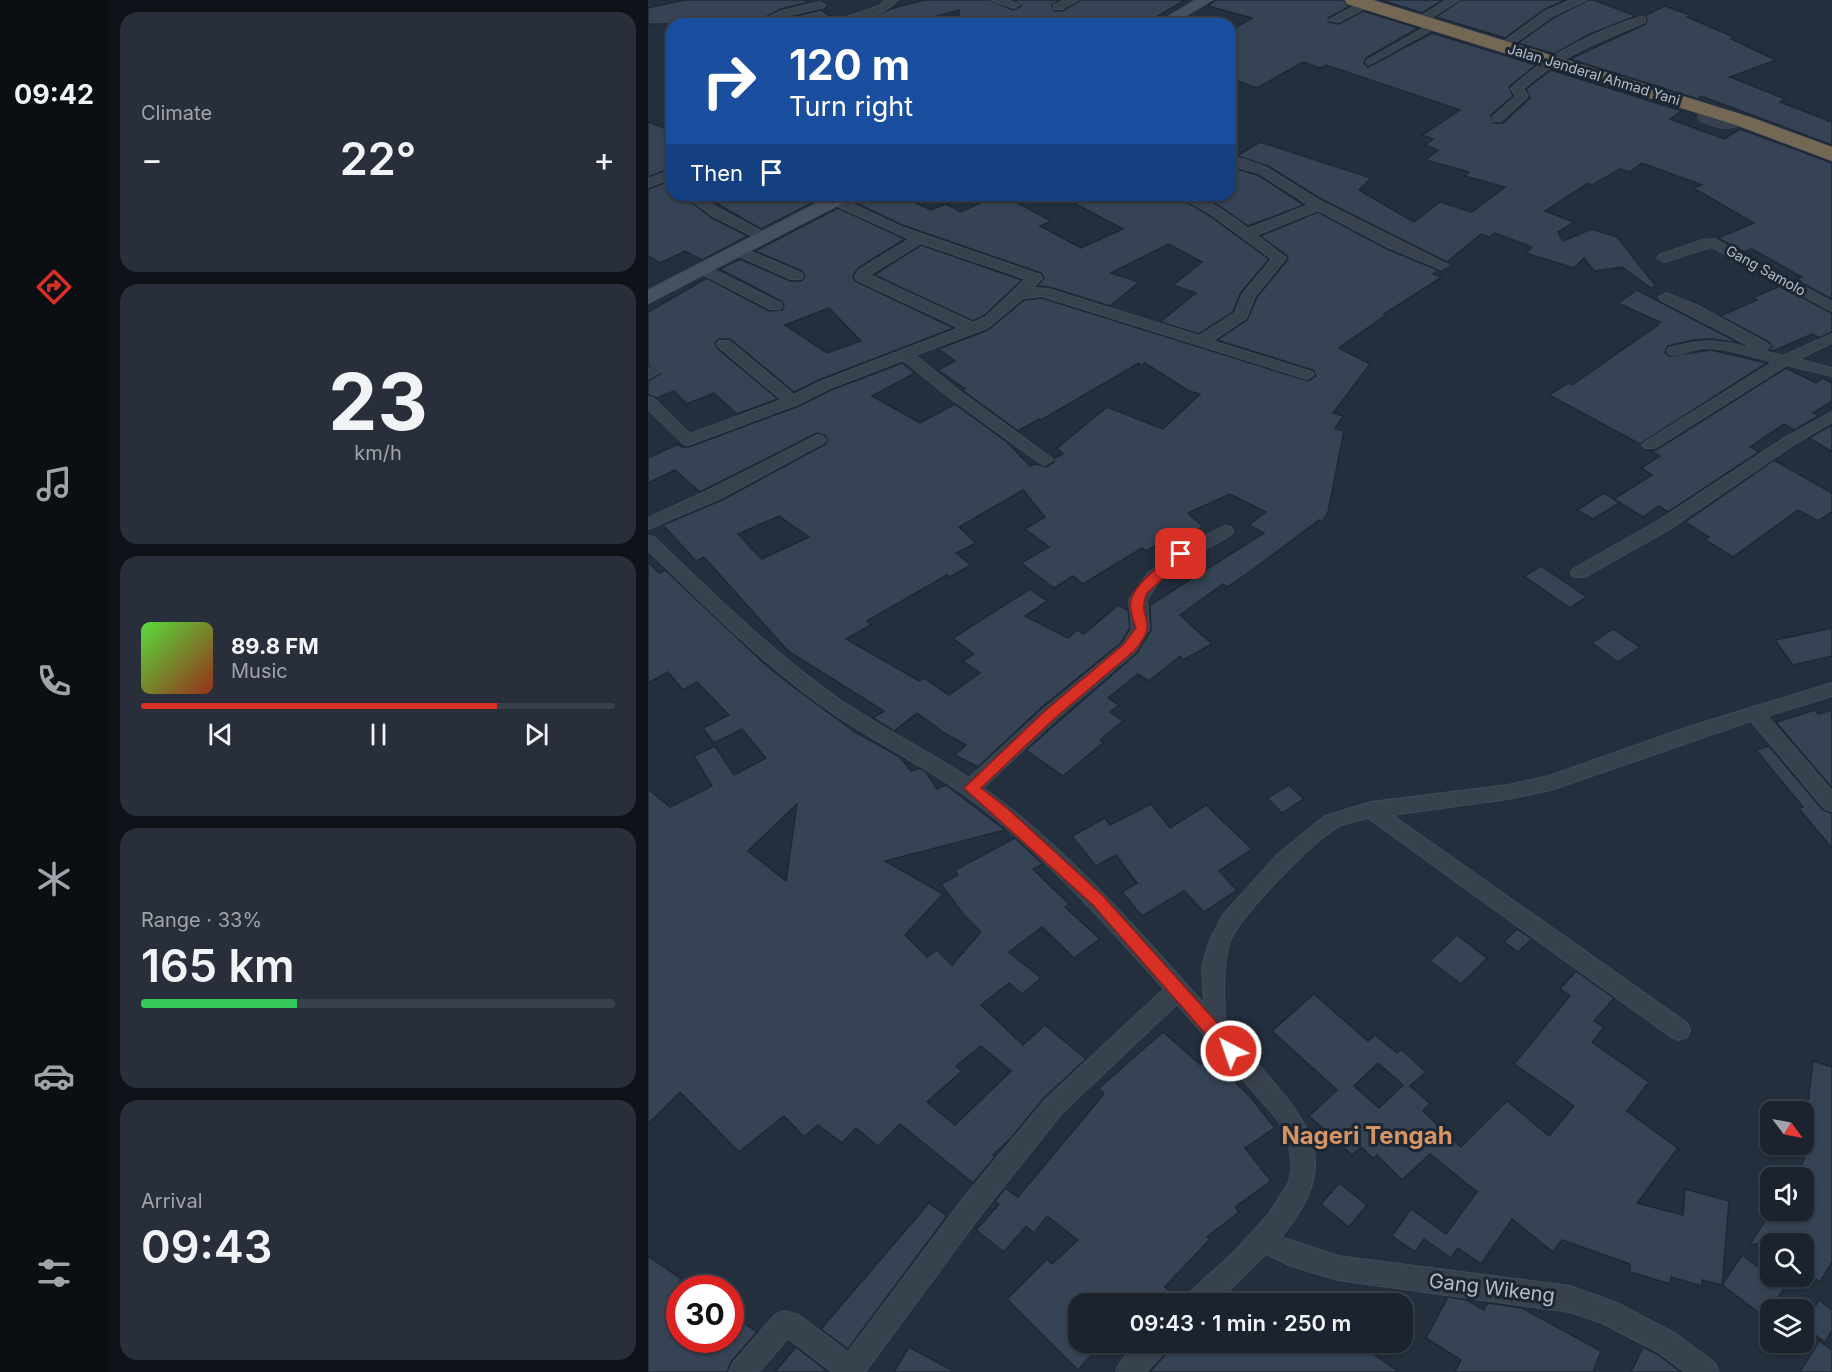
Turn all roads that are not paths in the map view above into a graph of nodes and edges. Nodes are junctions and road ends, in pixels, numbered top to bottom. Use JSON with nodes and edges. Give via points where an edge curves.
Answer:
{"nodes":[{"id":1,"x":892,"y":0,"type":"edge"},
{"id":2,"x":996,"y":0,"type":"edge"},
{"id":3,"x":1073,"y":0,"type":"edge"},
{"id":4,"x":1206,"y":0,"type":"edge"},
{"id":5,"x":1454,"y":0,"type":"edge"},
{"id":6,"x":1581,"y":0,"type":"edge"},
{"id":7,"x":1360,"y":2,"type":"edge"},
{"id":8,"x":818,"y":3,"type":"edge"},
{"id":9,"x":1014,"y":5,"type":"dead end"},
{"id":10,"x":1058,"y":7,"type":"dead end"},
{"id":11,"x":778,"y":18,"type":"edge"},
{"id":12,"x":822,"y":18,"type":"edge"},
{"id":13,"x":850,"y":18,"type":"edge"},
{"id":14,"x":1173,"y":18,"type":"edge"},
{"id":15,"x":1334,"y":20,"type":"dead end"},
{"id":16,"x":1641,"y":20,"type":"dead end"},
{"id":17,"x":1428,"y":23,"type":"junction"},
{"id":18,"x":1503,"y":46,"type":"junction"},
{"id":19,"x":1554,"y":61,"type":"junction"},
{"id":20,"x":1370,"y":62,"type":"dead end"},
{"id":21,"x":1497,"y":119,"type":"dead end"},
{"id":22,"x":1832,"y":154,"type":"edge"},
{"id":23,"x":1236,"y":161,"type":"edge"},
{"id":24,"x":666,"y":177,"type":"edge"},
{"id":25,"x":648,"y":183,"type":"edge"},
{"id":26,"x":699,"y":201,"type":"edge"},
{"id":27,"x":834,"y":201,"type":"edge"},
{"id":28,"x":845,"y":201,"type":"edge"},
{"id":29,"x":1194,"y":201,"type":"edge"},
{"id":30,"x":1319,"y":206,"type":"junction"},
{"id":31,"x":1246,"y":234,"type":"junction"},
{"id":32,"x":766,"y":237,"type":"junction"},
{"id":33,"x":920,"y":238,"type":"junction"},
{"id":34,"x":740,"y":250,"type":"junction"},
{"id":35,"x":1664,"y":258,"type":"dead end"},
{"id":36,"x":1441,"y":265,"type":"dead end"},
{"id":37,"x":704,"y":268,"type":"junction"},
{"id":38,"x":796,"y":276,"type":"dead end"},
{"id":39,"x":1020,"y":292,"type":"junction"},
{"id":40,"x":1666,"y":297,"type":"dead end"},
{"id":41,"x":648,"y":298,"type":"edge"},
{"id":42,"x":775,"y":306,"type":"dead end"},
{"id":43,"x":1832,"y":307,"type":"edge"},
{"id":44,"x":972,"y":328,"type":"junction"},
{"id":45,"x":1832,"y":338,"type":"edge"},
{"id":46,"x":1201,"y":341,"type":"junction"},
{"id":47,"x":724,"y":344,"type":"dead end"},
{"id":48,"x":1674,"y":351,"type":"dead end"},
{"id":49,"x":905,"y":354,"type":"junction"},
{"id":50,"x":1788,"y":359,"type":"junction"},
{"id":51,"x":1832,"y":372,"type":"edge"},
{"id":52,"x":1307,"y":375,"type":"dead end"},
{"id":53,"x":648,"y":401,"type":"edge"},
{"id":54,"x":793,"y":401,"type":"junction"},
{"id":55,"x":1832,"y":416,"type":"edge"},
{"id":56,"x":818,"y":440,"type":"dead end"},
{"id":57,"x":1650,"y":445,"type":"dead end"},
{"id":58,"x":1045,"y":460,"type":"dead end"},
{"id":59,"x":648,"y":524,"type":"edge"},
{"id":60,"x":1225,"y":531,"type":"dead end"},
{"id":61,"x":648,"y":541,"type":"edge"},
{"id":62,"x":1579,"y":573,"type":"dead end"},
{"id":63,"x":1832,"y":689,"type":"edge"},
{"id":64,"x":1754,"y":713,"type":"junction"},
{"id":65,"x":971,"y":788,"type":"junction"},
{"id":66,"x":1832,"y":804,"type":"edge"},
{"id":67,"x":1371,"y":810,"type":"junction"},
{"id":68,"x":1177,"y":990,"type":"junction"},
{"id":69,"x":1679,"y":1030,"type":"dead end"},
{"id":70,"x":1217,"y":1035,"type":"junction"},
{"id":71,"x":1264,"y":1241,"type":"junction"},
{"id":72,"x":1208,"y":1293,"type":"edge"},
{"id":73,"x":1146,"y":1353,"type":"edge"},
{"id":74,"x":850,"y":1371,"type":"edge"},
{"id":75,"x":742,"y":1372,"type":"edge"},
{"id":76,"x":1129,"y":1372,"type":"edge"},
{"id":77,"x":1706,"y":1372,"type":"edge"}],
"edges":[{"from":1,"to":13,"type":"street","via":[[883,8]]},
{"from":2,"to":9,"type":"street"},
{"from":3,"to":10,"type":"street"},
{"from":4,"to":14,"type":"street"},
{"from":5,"to":17,"type":"street"},
{"from":6,"to":18,"type":"street","via":[[1550,13]]},
{"from":7,"to":15,"type":"street"},
{"from":7,"to":17,"type":"highway","name":"Jalan Jenderal Ahmad Yani"},
{"from":8,"to":11,"type":"street"},
{"from":8,"to":12,"type":"street"},
{"from":16,"to":19,"type":"street"},
{"from":17,"to":18,"type":"highway","name":"Jalan Jenderal Ahmad Yani"},
{"from":17,"to":20,"type":"lane"},
{"from":18,"to":19,"type":"highway","name":"Jalan Jenderal Ahmad Yani"},
{"from":19,"to":21,"type":"street","via":[[1517,89],[1522,96]]},
{"from":19,"to":22,"type":"highway","name":"Jalan Jenderal Ahmad Yani","via":[[1743,121]]},
{"from":23,"to":30,"type":"street"},
{"from":24,"to":25,"type":"street"},
{"from":26,"to":32,"type":"street"},
{"from":27,"to":32,"type":"street"},
{"from":28,"to":33,"type":"street","via":[[886,225]]},
{"from":29,"to":31,"type":"street"},
{"from":30,"to":31,"type":"street"},
{"from":30,"to":36,"type":"street","via":[[1407,252]]},
{"from":31,"to":46,"type":"street","via":[[1279,258],[1250,295],[1241,315]]},
{"from":32,"to":34,"type":"street"},
{"from":33,"to":39,"type":"street","via":[[1035,278]]},
{"from":33,"to":44,"type":"street","via":[[862,277]]},
{"from":34,"to":37,"type":"street"},
{"from":34,"to":38,"type":"street"},
{"from":35,"to":43,"type":"street","name":"Gang Samolo","via":[[1714,243]]},
{"from":37,"to":41,"type":"street"},
{"from":37,"to":42,"type":"street"},
{"from":39,"to":44,"type":"street","via":[[989,322]]},
{"from":39,"to":46,"type":"street","via":[[1043,292]]},
{"from":40,"to":50,"type":"street"},
{"from":44,"to":49,"type":"street"},
{"from":45,"to":50,"type":"street"},
{"from":46,"to":52,"type":"street"},
{"from":47,"to":54,"type":"street"},
{"from":48,"to":50,"type":"street","via":[[1712,344]]},
{"from":49,"to":54,"type":"street"},
{"from":49,"to":58,"type":"street"},
{"from":50,"to":51,"type":"street"},
{"from":50,"to":57,"type":"street"},
{"from":53,"to":54,"type":"street","via":[[688,440]]},
{"from":55,"to":62,"type":"street","via":[[1664,525]]},
{"from":56,"to":59,"type":"street"},
{"from":60,"to":65,"type":"street","via":[[1181,554],[1149,582],[1137,600],[1140,635],[1129,648]]},
{"from":61,"to":65,"type":"street","via":[[772,656],[831,702]]},
{"from":63,"to":64,"type":"street"},
{"from":64,"to":66,"type":"street"},
{"from":64,"to":67,"type":"street","via":[[1551,783]]},
{"from":65,"to":68,"type":"street","via":[[1098,901]]},
{"from":67,"to":69,"type":"street"},
{"from":67,"to":70,"type":"street","via":[[1332,821],[1285,860],[1230,921],[1213,966]]},
{"from":68,"to":70,"type":"street"},
{"from":68,"to":74,"type":"street","via":[[1054,1106]]},
{"from":70,"to":71,"type":"street","via":[[1287,1114],[1301,1147],[1304,1167],[1300,1182]]},
{"from":71,"to":72,"type":"street"},
{"from":71,"to":77,"type":"street","name":"Gang Wikeng","via":[[1338,1268],[1570,1299],[1608,1312],[1667,1343]]},
{"from":73,"to":76,"type":"street"},
{"from":74,"to":75,"type":"street","via":[[790,1324],[784,1324]]}]}
